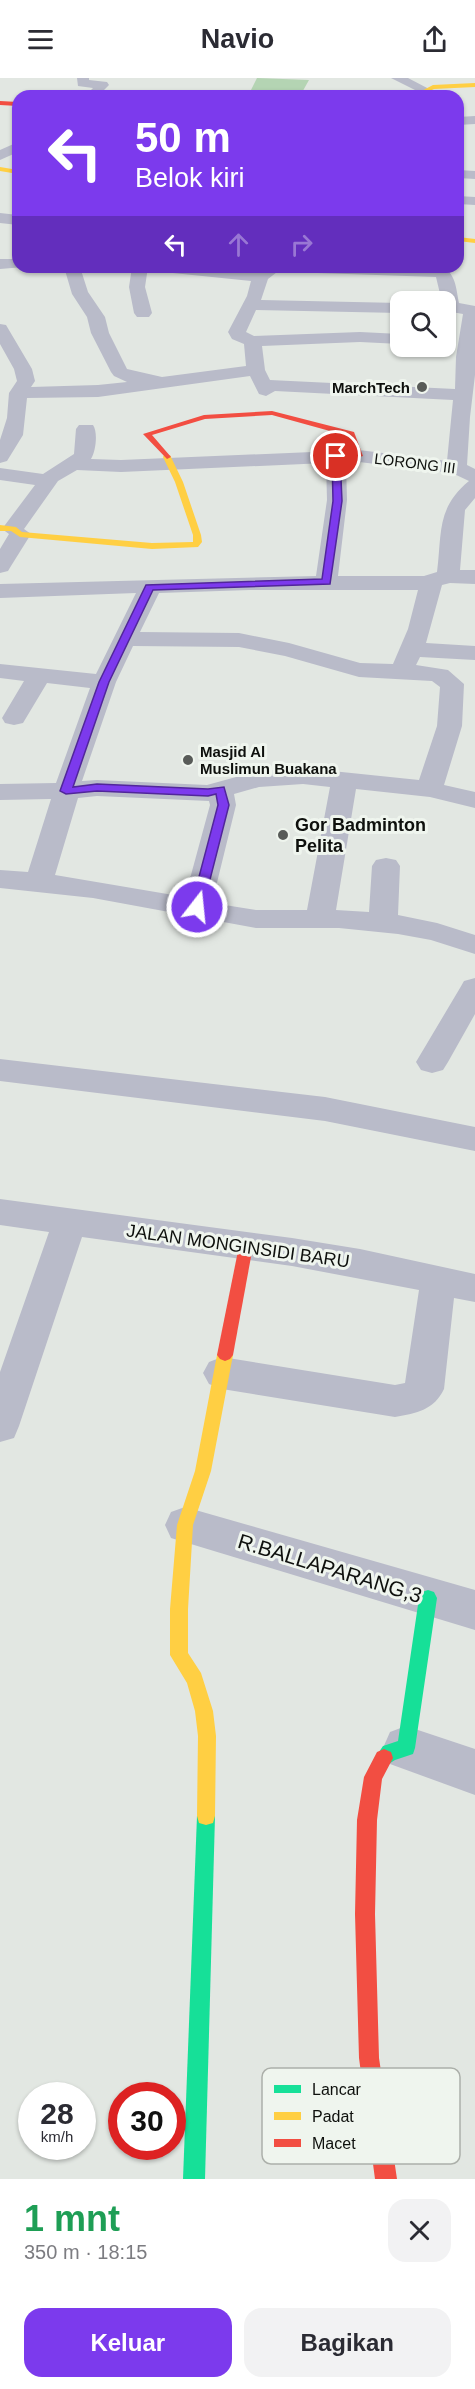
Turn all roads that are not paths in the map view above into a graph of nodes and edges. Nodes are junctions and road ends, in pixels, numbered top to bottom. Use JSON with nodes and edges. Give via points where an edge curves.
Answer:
{"nodes":[{"id":1,"x":82,"y":78,"type":"edge"},
{"id":2,"x":399,"y":83,"type":"edge"},
{"id":3,"x":475,"y":85,"type":"edge"},
{"id":4,"x":97,"y":90,"type":"edge"},
{"id":5,"x":414,"y":90,"type":"edge"},
{"id":6,"x":441,"y":90,"type":"edge"},
{"id":7,"x":74,"y":273,"type":"edge"},
{"id":8,"x":139,"y":273,"type":"edge"},
{"id":9,"x":267,"y":273,"type":"edge"},
{"id":10,"x":443,"y":273,"type":"edge"},
{"id":11,"x":449,"y":291,"type":"edge"},
{"id":12,"x":456,"y":301,"type":"edge"},
{"id":13,"x":251,"y":305,"type":"junction"},
{"id":14,"x":390,"y":308,"type":"edge"},
{"id":15,"x":473,"y":311,"type":"edge"},
{"id":16,"x":143,"y":313,"type":"dead end"},
{"id":17,"x":0,"y":329,"type":"edge"},
{"id":18,"x":390,"y":338,"type":"edge"},
{"id":19,"x":252,"y":340,"type":"junction"},
{"id":20,"x":456,"y":341,"type":"edge"},
{"id":21,"x":471,"y":342,"type":"edge"},
{"id":22,"x":0,"y":369,"type":"edge"},
{"id":23,"x":23,"y":369,"type":"junction"},
{"id":24,"x":260,"y":377,"type":"junction"},
{"id":25,"x":165,"y":382,"type":"junction"},
{"id":26,"x":18,"y":393,"type":"junction"},
{"id":27,"x":464,"y":394,"type":"junction"},
{"id":28,"x":272,"y":412,"type":"junction"},
{"id":29,"x":86,"y":429,"type":"dead end"},
{"id":30,"x":336,"y":456,"type":"junction"},
{"id":31,"x":359,"y":456,"type":"junction"},
{"id":32,"x":0,"y":457,"type":"edge"},
{"id":33,"x":73,"y":464,"type":"junction"},
{"id":34,"x":173,"y":464,"type":"junction"},
{"id":35,"x":466,"y":472,"type":"edge"},
{"id":36,"x":0,"y":474,"type":"edge"},
{"id":37,"x":47,"y":481,"type":"junction"},
{"id":38,"x":475,"y":486,"type":"edge"},
{"id":39,"x":11,"y":530,"type":"edge"},
{"id":40,"x":0,"y":566,"type":"edge"},
{"id":41,"x":475,"y":577,"type":"edge"},
{"id":42,"x":440,"y":579,"type":"junction"},
{"id":43,"x":326,"y":582,"type":"junction"},
{"id":44,"x":150,"y":587,"type":"junction"},
{"id":45,"x":0,"y":591,"type":"edge"},
{"id":46,"x":126,"y":639,"type":"junction"},
{"id":47,"x":412,"y":650,"type":"junction"},
{"id":48,"x":475,"y":653,"type":"edge"},
{"id":49,"x":0,"y":671,"type":"edge"},
{"id":50,"x":401,"y":673,"type":"junction"},
{"id":51,"x":40,"y":675,"type":"junction"},
{"id":52,"x":104,"y":682,"type":"junction"},
{"id":53,"x":14,"y":718,"type":"dead end"},
{"id":54,"x":344,"y":781,"type":"junction"},
{"id":55,"x":430,"y":789,"type":"junction"},
{"id":56,"x":220,"y":790,"type":"junction"},
{"id":57,"x":66,"y":791,"type":"junction"},
{"id":58,"x":0,"y":792,"type":"edge"},
{"id":59,"x":475,"y":800,"type":"edge"},
{"id":60,"x":386,"y":866,"type":"dead end"},
{"id":61,"x":0,"y":879,"type":"edge"},
{"id":62,"x":39,"y":881,"type":"junction"},
{"id":63,"x":197,"y":907,"type":"junction"},
{"id":64,"x":320,"y":919,"type":"junction"},
{"id":65,"x":383,"y":923,"type":"junction"},
{"id":66,"x":475,"y":945,"type":"edge"},
{"id":67,"x":475,"y":988,"type":"edge"},
{"id":68,"x":432,"y":1062,"type":"dead end"},
{"id":69,"x":0,"y":1070,"type":"edge"},
{"id":70,"x":475,"y":1139,"type":"edge"},
{"id":71,"x":0,"y":1212,"type":"edge"},
{"id":72,"x":69,"y":1223,"type":"junction"},
{"id":73,"x":246,"y":1246,"type":"junction"},
{"id":74,"x":438,"y":1280,"type":"junction"},
{"id":75,"x":475,"y":1288,"type":"edge"},
{"id":76,"x":222,"y":1373,"type":"junction"},
{"id":77,"x":0,"y":1426,"type":"edge"},
{"id":78,"x":185,"y":1525,"type":"junction"},
{"id":79,"x":428,"y":1598,"type":"junction"},
{"id":80,"x":475,"y":1610,"type":"edge"},
{"id":81,"x":406,"y":1748,"type":"junction"},
{"id":82,"x":475,"y":1772,"type":"edge"},
{"id":83,"x":370,"y":2068,"type":"edge"},
{"id":84,"x":384,"y":2164,"type":"edge"},
{"id":85,"x":194,"y":2179,"type":"edge"},
{"id":86,"x":386,"y":2179,"type":"edge"}],
"edges":[{"from":1,"to":4,"type":"street","via":[[82,83],[103,85]]},
{"from":2,"to":5,"type":"street"},
{"from":3,"to":6,"type":"street"},
{"from":7,"to":25,"type":"street","via":[[80,294],[96,317],[120,372]]},
{"from":8,"to":16,"type":"street","via":[[137,287]]},
{"from":9,"to":13,"type":"street"},
{"from":10,"to":11,"type":"street"},
{"from":12,"to":15,"type":"street"},
{"from":13,"to":14,"type":"street"},
{"from":13,"to":19,"type":"street","via":[[237,332]]},
{"from":15,"to":21,"type":"street","via":[[468,325]]},
{"from":17,"to":23,"type":"street"},
{"from":18,"to":19,"type":"street"},
{"from":19,"to":24,"type":"street"},
{"from":20,"to":21,"type":"street"},
{"from":21,"to":27,"type":"street"},
{"from":22,"to":23,"type":"street"},
{"from":23,"to":26,"type":"street","via":[[26,381]]},
{"from":24,"to":25,"type":"street"},
{"from":24,"to":27,"type":"street"},
{"from":24,"to":28,"type":"street"},
{"from":25,"to":26,"type":"street","via":[[98,391]]},
{"from":26,"to":32,"type":"street","via":[[16,424]]},
{"from":27,"to":35,"type":"street","via":[[460,417]]},
{"from":28,"to":31,"type":"street","via":[[351,434]]},
{"from":28,"to":34,"type":"street","via":[[204,417],[147,434]]},
{"from":29,"to":33,"type":"street","via":[[84,455]]},
{"from":30,"to":31,"type":"street","name":"LORONG III"},
{"from":30,"to":34,"type":"street","name":"LORONG III"},
{"from":30,"to":43,"type":"street","via":[[338,501]]},
{"from":31,"to":35,"type":"street","name":"LORONG III"},
{"from":33,"to":34,"type":"street","name":"LORONG III"},
{"from":33,"to":37,"type":"street"},
{"from":34,"to":39,"type":"street","via":[[197,535],[195,544],[152,546]]},
{"from":36,"to":37,"type":"street"},
{"from":37,"to":39,"type":"street"},
{"from":38,"to":42,"type":"street","via":[[455,510]]},
{"from":39,"to":40,"type":"street"},
{"from":41,"to":42,"type":"street"},
{"from":42,"to":43,"type":"street"},
{"from":42,"to":47,"type":"street"},
{"from":43,"to":44,"type":"street"},
{"from":44,"to":45,"type":"street"},
{"from":44,"to":46,"type":"street"},
{"from":46,"to":50,"type":"street","via":[[239,640],[358,670]]},
{"from":46,"to":52,"type":"street"},
{"from":47,"to":48,"type":"street"},
{"from":47,"to":50,"type":"street"},
{"from":49,"to":51,"type":"street"},
{"from":50,"to":55,"type":"street","via":[[439,675],[452,684],[450,731]]},
{"from":51,"to":52,"type":"street"},
{"from":51,"to":53,"type":"street"},
{"from":52,"to":57,"type":"street"},
{"from":54,"to":55,"type":"street"},
{"from":54,"to":56,"type":"street","via":[[303,776],[258,779]]},
{"from":54,"to":64,"type":"street"},
{"from":55,"to":59,"type":"street"},
{"from":56,"to":57,"type":"street"},
{"from":56,"to":63,"type":"street","via":[[223,805]]},
{"from":57,"to":58,"type":"street"},
{"from":57,"to":62,"type":"street"},
{"from":60,"to":65,"type":"street"},
{"from":61,"to":62,"type":"street"},
{"from":62,"to":63,"type":"street"},
{"from":63,"to":64,"type":"street","via":[[248,918]]},
{"from":64,"to":65,"type":"street"},
{"from":65,"to":66,"type":"street","via":[[427,930]]},
{"from":67,"to":68,"type":"street"},
{"from":69,"to":70,"type":"street","via":[[325,1109]]},
{"from":71,"to":72,"type":"street","name":"JALAN MONGINSIDI BARU"},
{"from":72,"to":73,"type":"street","name":"JALAN MONGINSIDI BARU"},
{"from":72,"to":77,"type":"street"},
{"from":73,"to":74,"type":"street","name":"JALAN MONGINSIDI BARU","via":[[360,1263]]},
{"from":73,"to":76,"type":"street"},
{"from":74,"to":75,"type":"street","name":"JALAN MONGINSIDI BARU"},
{"from":74,"to":76,"type":"street","via":[[425,1389],[415,1398],[395,1401]]},
{"from":76,"to":78,"type":"street","via":[[203,1471]]},
{"from":78,"to":79,"type":"street","name":"R.BALLAPARANG,3"},
{"from":78,"to":85,"type":"street","via":[[179,1655],[195,1679],[207,1736]]},
{"from":79,"to":80,"type":"street","name":"R.BALLAPARANG,3"},
{"from":79,"to":81,"type":"street"},
{"from":81,"to":82,"type":"street"},
{"from":81,"to":83,"type":"street","via":[[390,1752],[376,1770],[367,1820],[365,1914]]},
{"from":84,"to":86,"type":"street"}]}
